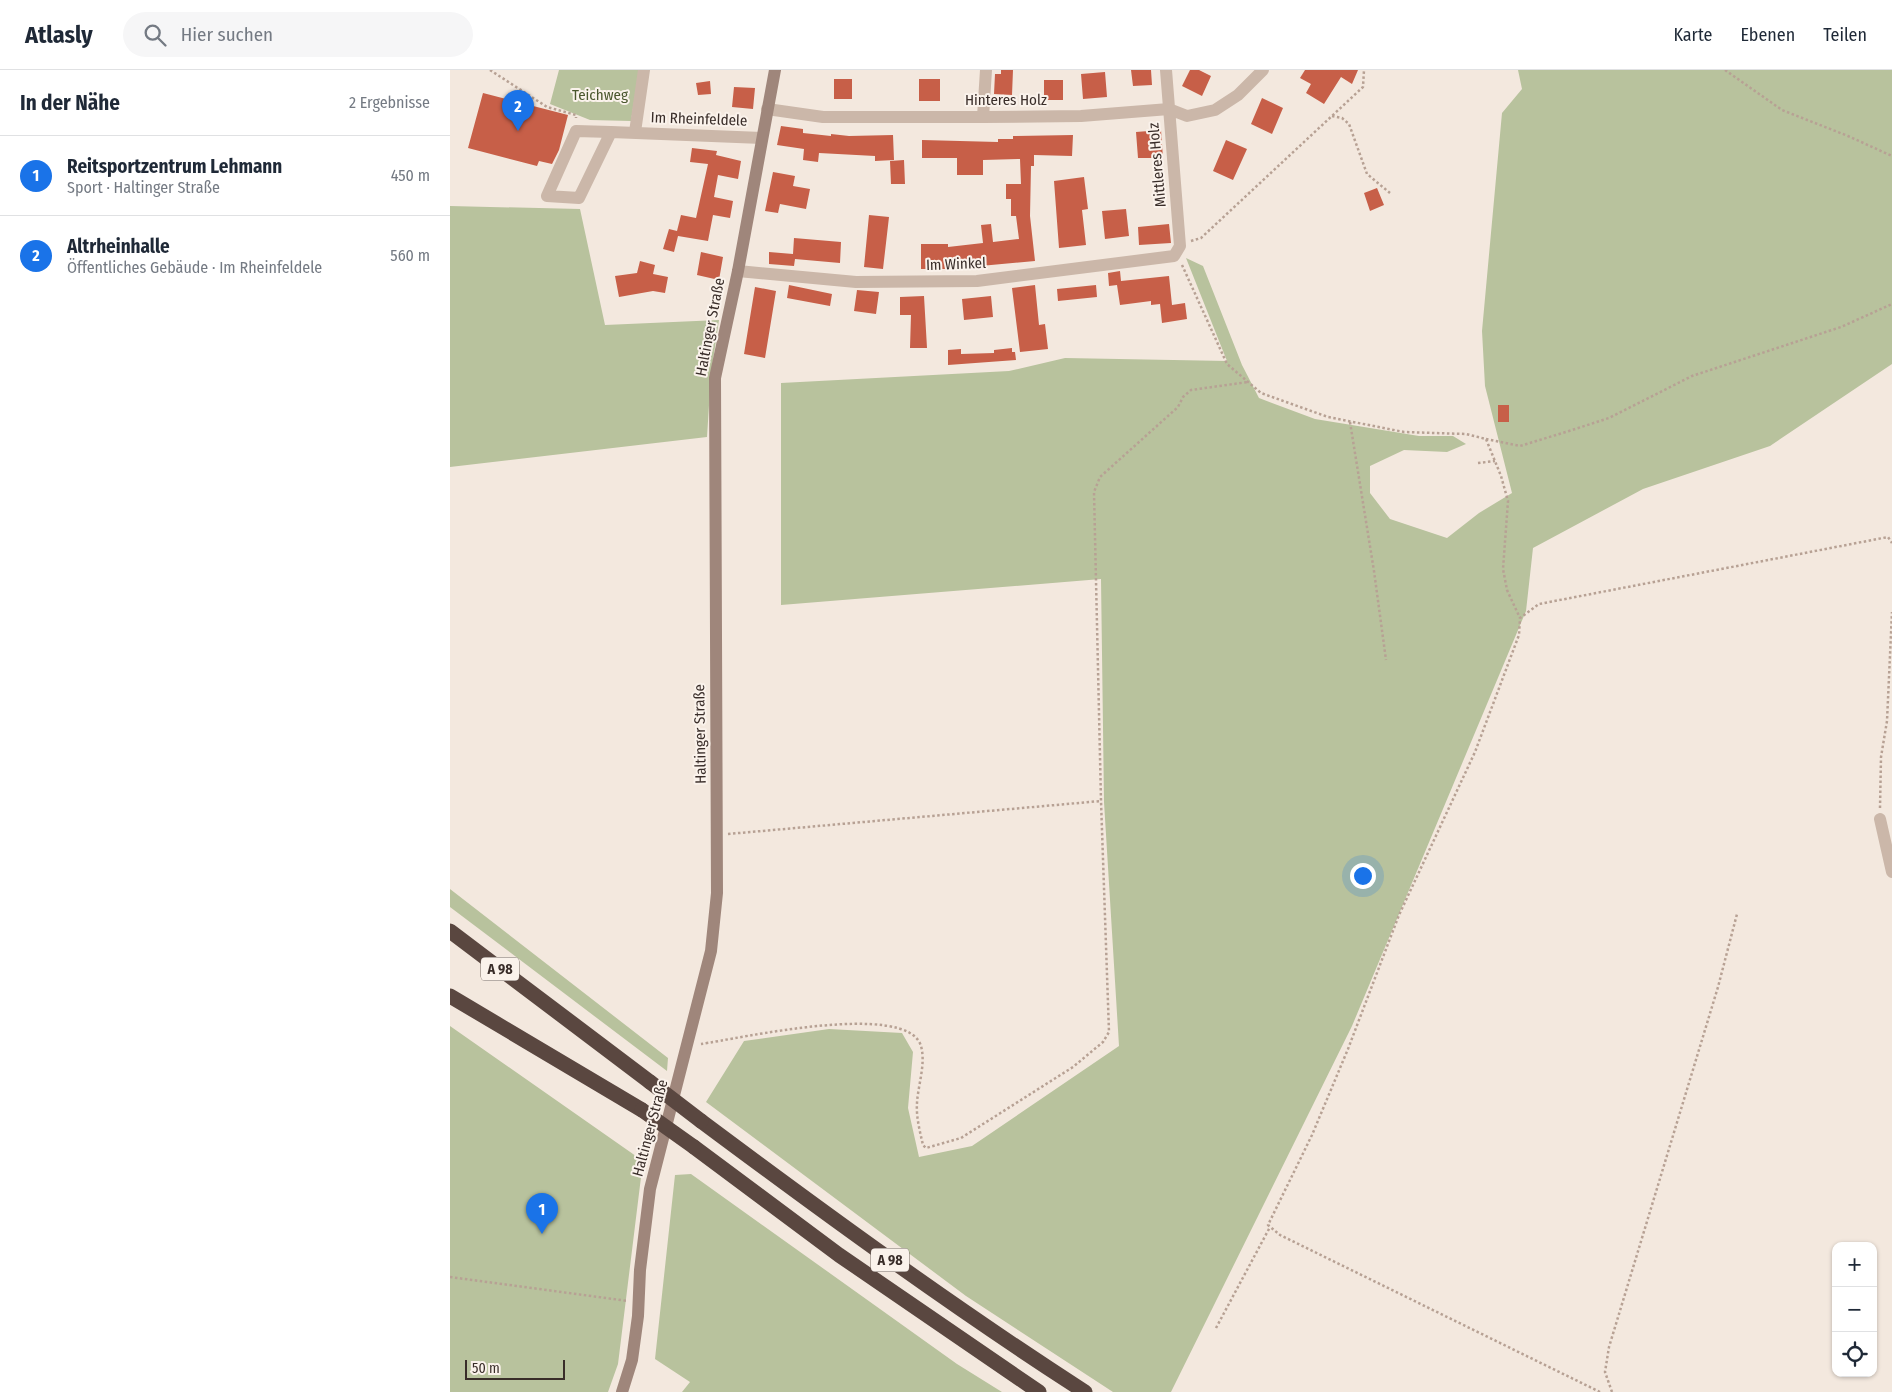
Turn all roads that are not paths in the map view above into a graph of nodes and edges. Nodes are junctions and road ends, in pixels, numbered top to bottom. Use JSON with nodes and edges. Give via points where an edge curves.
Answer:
{"nodes":[{"id":1,"x":644,"y":70,"type":"edge"},
{"id":2,"x":775,"y":70,"type":"edge"},
{"id":3,"x":986,"y":70,"type":"edge"},
{"id":4,"x":1166,"y":70,"type":"edge"},
{"id":5,"x":1264,"y":70,"type":"edge"},
{"id":6,"x":767,"y":109,"type":"junction"},
{"id":7,"x":1169,"y":109,"type":"junction"},
{"id":8,"x":983,"y":117,"type":"junction"},
{"id":9,"x":611,"y":132,"type":"junction"},
{"id":10,"x":634,"y":132,"type":"junction"},
{"id":11,"x":762,"y":138,"type":"junction"},
{"id":12,"x":1177,"y":251,"type":"joint"},
{"id":13,"x":738,"y":271,"type":"junction"},
{"id":14,"x":1880,"y":820,"type":"road end"},
{"id":15,"x":1892,"y":872,"type":"edge"},
{"id":16,"x":450,"y":931,"type":"edge"},
{"id":17,"x":450,"y":996,"type":"edge"},
{"id":18,"x":622,"y":1392,"type":"edge"},
{"id":19,"x":1039,"y":1392,"type":"edge"},
{"id":20,"x":1084,"y":1392,"type":"edge"}],
"edges":[{"from":1,"to":10,"type":"street","name":"Im Rheinfeldele"},
{"from":2,"to":6,"type":"street","name":"Haltinger Straße"},
{"from":3,"to":8,"type":"street"},
{"from":4,"to":7,"type":"street","name":"Mittleres Holz"},
{"from":5,"to":7,"type":"street","name":"Hinteres Holz","via":[[1238,95],[1215,110],[1187,116]]},
{"from":6,"to":8,"type":"street","name":"Hinteres Holz","via":[[822,117]]},
{"from":6,"to":11,"type":"street","name":"Haltinger Straße"},
{"from":7,"to":8,"type":"street","name":"Hinteres Holz","via":[[1081,116]]},
{"from":7,"to":12,"type":"street","name":"Mittleres Holz"},
{"from":9,"to":9,"type":"street","name":"Im Rheinfeldele","via":[[576,131],[546,196],[579,198]]},
{"from":9,"to":10,"type":"street","name":"Im Rheinfeldele"},
{"from":10,"to":11,"type":"street","name":"Im Rheinfeldele"},
{"from":11,"to":13,"type":"street","name":"Haltinger Straße"},
{"from":12,"to":13,"type":"street","name":"Im Winkel","via":[[977,281],[856,282]]},
{"from":13,"to":18,"type":"street","name":"Haltinger Straße","via":[[715,378],[717,893],[711,950],[650,1189],[632,1360]]},
{"from":14,"to":15,"type":"street"},
{"from":16,"to":20,"type":"highway","number":"A 98","bridge":true,"via":[[851,1232],[998,1336]]},
{"from":17,"to":19,"type":"highway","number":"A 98","bridge":true,"via":[[642,1110],[839,1255]]}]}
